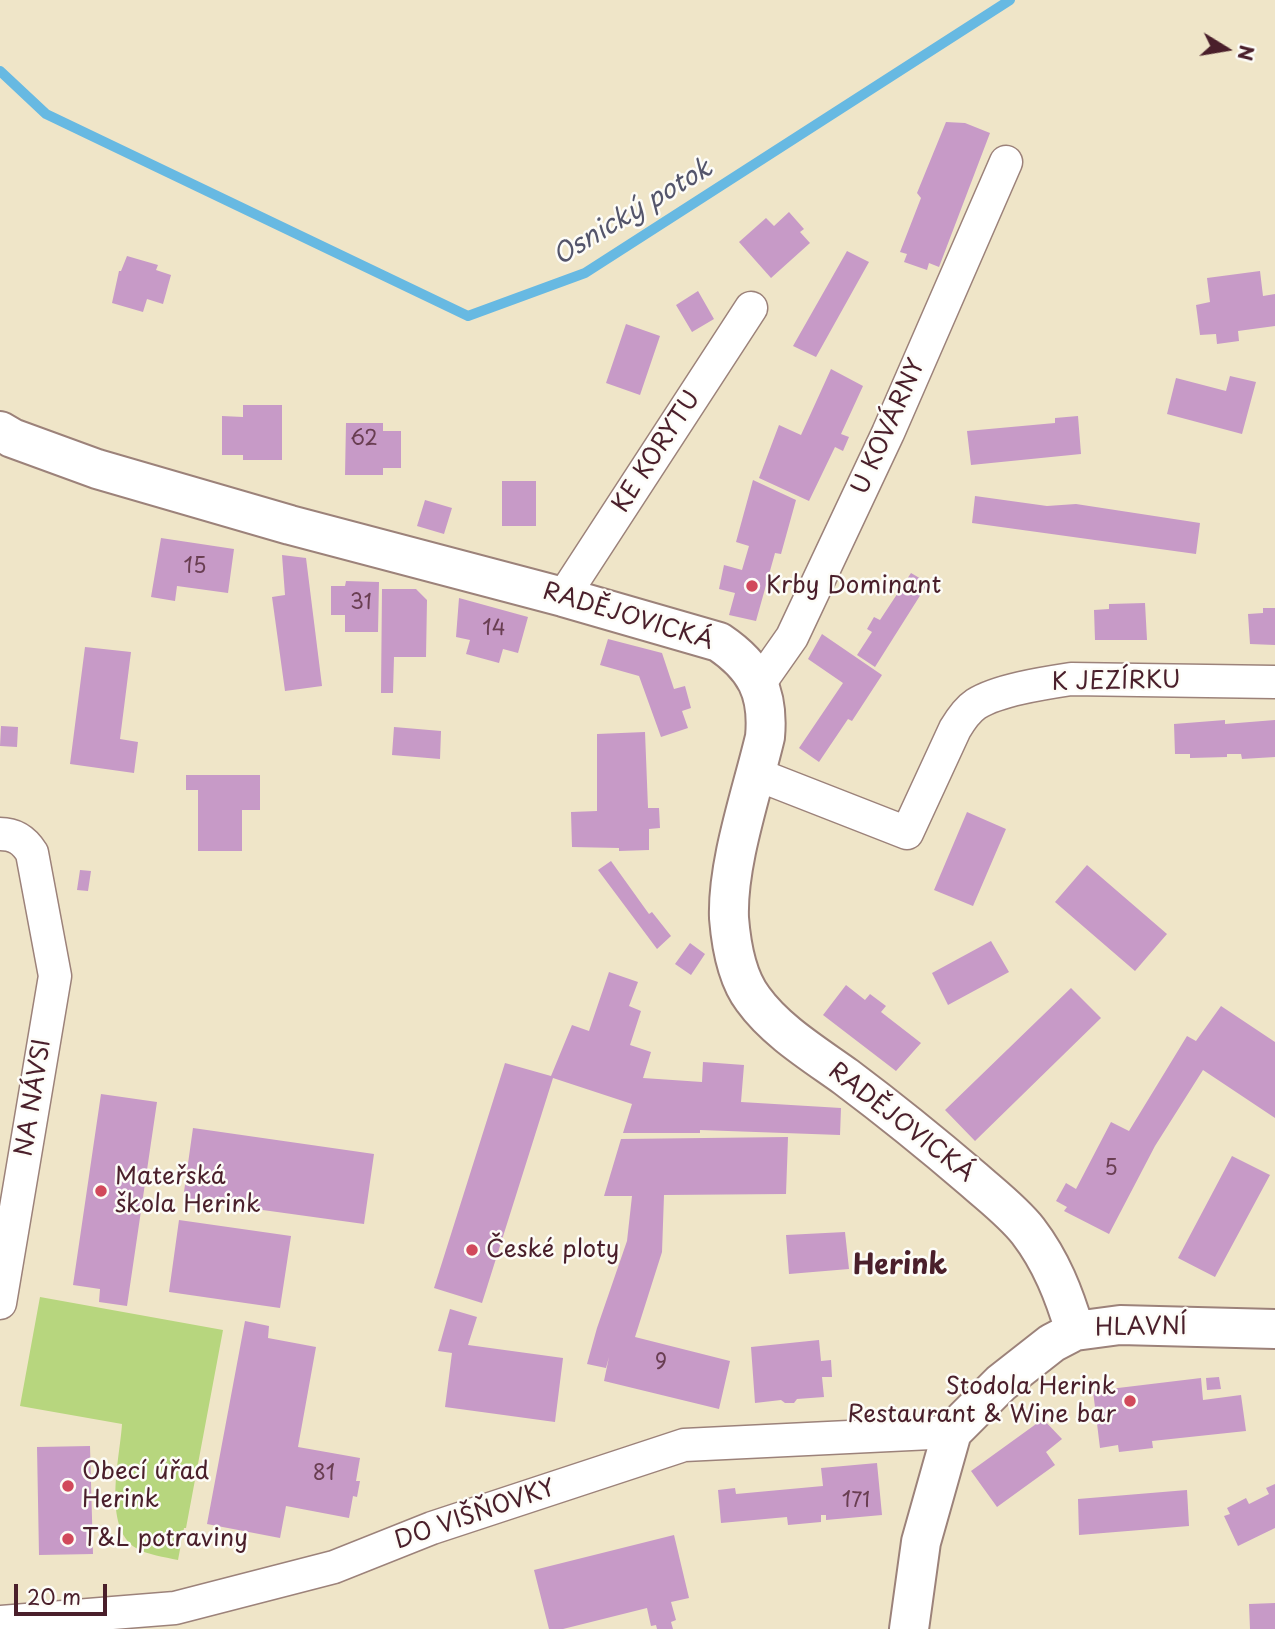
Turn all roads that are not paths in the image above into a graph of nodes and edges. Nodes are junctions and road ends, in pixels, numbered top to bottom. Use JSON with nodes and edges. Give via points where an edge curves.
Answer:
{"nodes":[{"id":1,"x":1006,"y":162,"type":"dead end"},
{"id":2,"x":751,"y":308,"type":"dead end"},
{"id":3,"x":0,"y":431,"type":"edge"},
{"id":4,"x":564,"y":597,"type":"junction"},
{"id":5,"x":1275,"y":682,"type":"edge"},
{"id":6,"x":759,"y":684,"type":"junction"},
{"id":7,"x":756,"y":774,"type":"junction"},
{"id":8,"x":0,"y":834,"type":"edge"},
{"id":9,"x":0,"y":1303,"type":"edge"},
{"id":10,"x":1275,"y":1329,"type":"edge"},
{"id":11,"x":1074,"y":1331,"type":"junction"},
{"id":12,"x":952,"y":1432,"type":"junction"},
{"id":13,"x":0,"y":1622,"type":"edge"},
{"id":14,"x":909,"y":1629,"type":"edge"}],
"edges":[{"from":1,"to":6,"type":"street","name":"U KOVÁRNY","via":[[792,637]]},
{"from":2,"to":4,"type":"street","name":"KE KORYTU"},
{"from":3,"to":4,"type":"street","name":"RADĚJOVICKÁ","via":[[110,473]]},
{"from":4,"to":6,"type":"street","name":"RADĚJOVICKÁ","via":[[719,642],[736,653]]},
{"from":5,"to":7,"type":"street","name":"K JEZÍRKU","via":[[1071,679],[985,699],[964,715],[955,729],[907,833]]},
{"from":6,"to":7,"type":"street","name":"RADĚJOVICKÁ","via":[[767,719]]},
{"from":7,"to":11,"type":"street","name":"RADĚJOVICKÁ","via":[[729,897],[734,948],[751,997],[803,1047],[903,1119],[1026,1229],[1063,1291]]},
{"from":8,"to":9,"type":"street","name":"NA NÁVSI","via":[[17,837],[32,853],[55,976]]},
{"from":10,"to":11,"type":"street","name":"HLAVNÍ","via":[[1120,1325]]},
{"from":11,"to":12,"type":"street","name":"HLAVNÍ","via":[[1001,1383]]},
{"from":12,"to":13,"type":"street","name":"DO VIŠŇOVKY","via":[[684,1445],[432,1528],[334,1567],[215,1598],[176,1608]]},
{"from":12,"to":14,"type":"street","name":"HLAVNÍ","via":[[921,1542]]}]}
